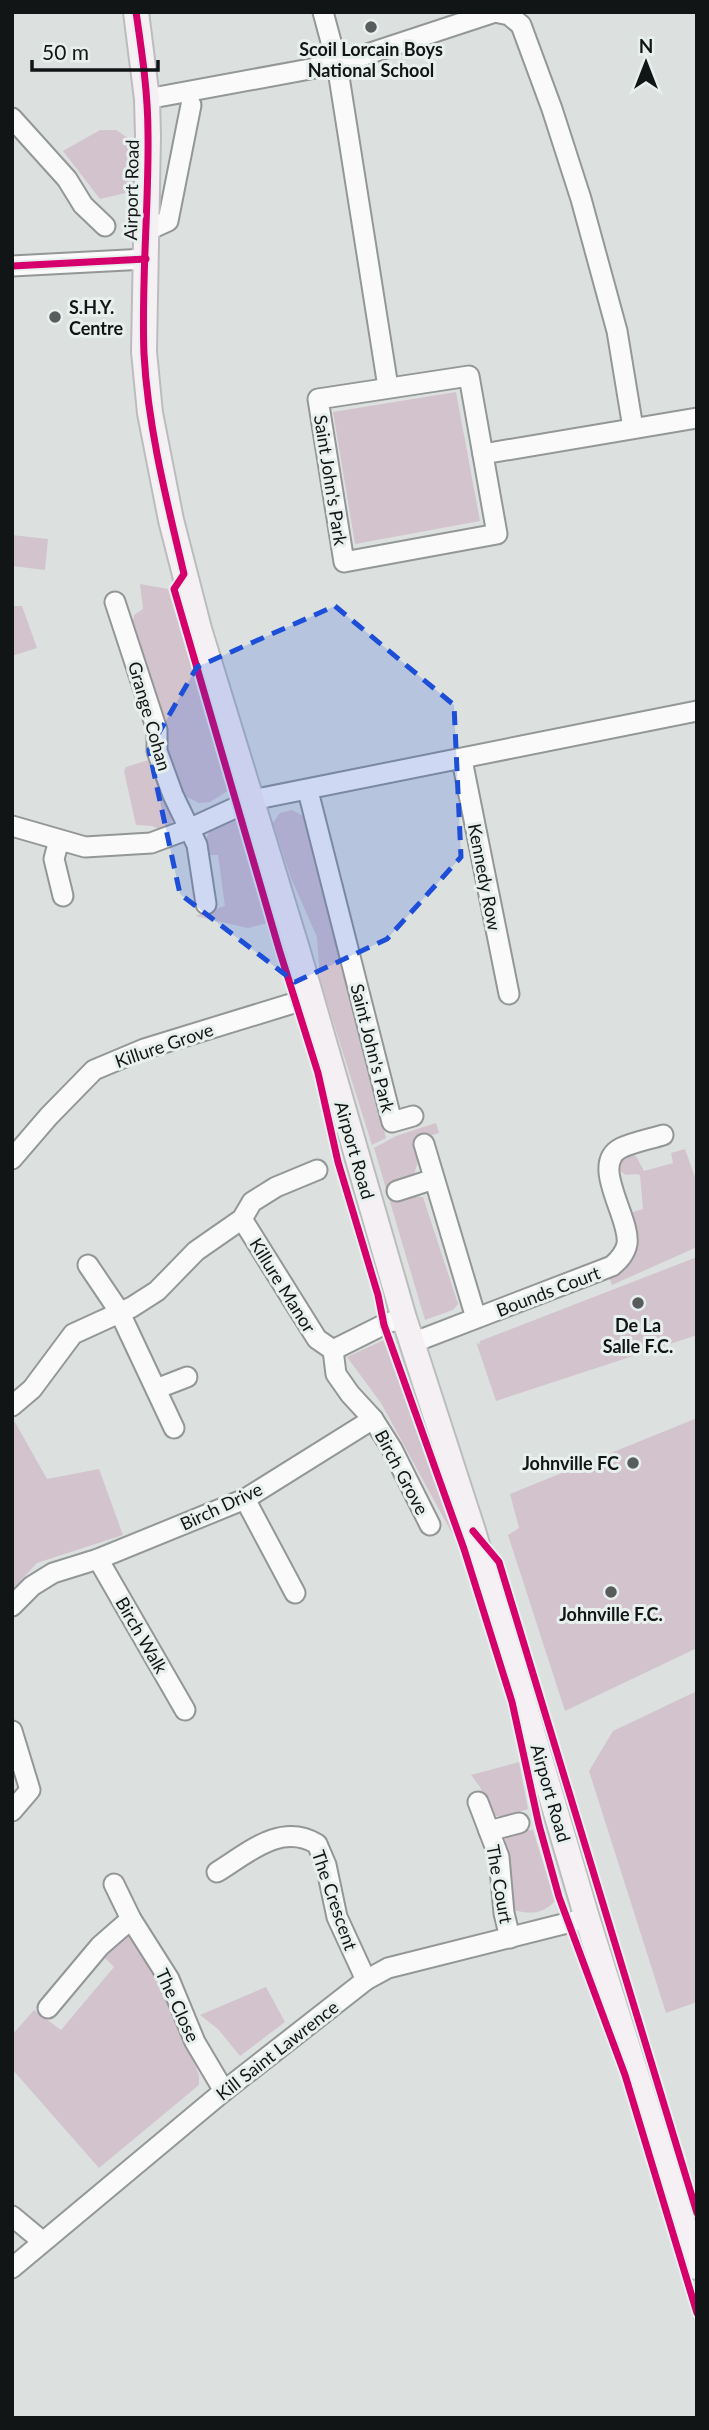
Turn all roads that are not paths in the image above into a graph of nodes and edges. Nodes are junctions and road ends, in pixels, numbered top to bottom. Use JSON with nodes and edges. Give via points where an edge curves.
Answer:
{"nodes":[{"id":1,"x":136,"y":12,"type":"edge"},
{"id":2,"x":323,"y":12,"type":"edge"},
{"id":3,"x":337,"y":64,"type":"junction"},
{"id":4,"x":147,"y":99,"type":"junction"},
{"id":5,"x":191,"y":105,"type":"dead end"},
{"id":6,"x":12,"y":118,"type":"edge"},
{"id":7,"x":106,"y":226,"type":"dead end"},
{"id":8,"x":146,"y":231,"type":"junction"},
{"id":9,"x":146,"y":259,"type":"junction"},
{"id":10,"x":12,"y":266,"type":"edge"},
{"id":11,"x":388,"y":387,"type":"junction"},
{"id":12,"x":697,"y":418,"type":"edge"},
{"id":13,"x":633,"y":428,"type":"junction"},
{"id":14,"x":483,"y":454,"type":"junction"},
{"id":15,"x":115,"y":602,"type":"dead end"},
{"id":16,"x":697,"y":711,"type":"edge"},
{"id":17,"x":462,"y":760,"type":"junction"},
{"id":18,"x":308,"y":790,"type":"junction"},
{"id":19,"x":252,"y":800,"type":"junction"},
{"id":20,"x":12,"y":826,"type":"edge"},
{"id":21,"x":189,"y":829,"type":"junction"},
{"id":22,"x":59,"y":840,"type":"junction"},
{"id":23,"x":63,"y":896,"type":"dead end"},
{"id":24,"x":206,"y":904,"type":"dead end"},
{"id":25,"x":509,"y":994,"type":"dead end"},
{"id":26,"x":310,"y":998,"type":"junction"},
{"id":27,"x":413,"y":1116,"type":"dead end"},
{"id":28,"x":663,"y":1135,"type":"dead end"},
{"id":29,"x":424,"y":1144,"type":"dead end"},
{"id":30,"x":12,"y":1159,"type":"edge"},
{"id":31,"x":317,"y":1170,"type":"dead end"},
{"id":32,"x":434,"y":1179,"type":"junction"},
{"id":33,"x":397,"y":1191,"type":"dead end"},
{"id":34,"x":243,"y":1219,"type":"junction"},
{"id":35,"x":88,"y":1265,"type":"dead end"},
{"id":36,"x":119,"y":1311,"type":"junction"},
{"id":37,"x":404,"y":1318,"type":"junction"},
{"id":38,"x":476,"y":1318,"type":"junction"},
{"id":39,"x":412,"y":1343,"type":"junction"},
{"id":40,"x":333,"y":1350,"type":"junction"},
{"id":41,"x":187,"y":1377,"type":"dead end"},
{"id":42,"x":156,"y":1389,"type":"junction"},
{"id":43,"x":12,"y":1406,"type":"edge"},
{"id":44,"x":373,"y":1419,"type":"junction"},
{"id":45,"x":174,"y":1428,"type":"dead end"},
{"id":46,"x":245,"y":1499,"type":"junction"},
{"id":47,"x":430,"y":1525,"type":"dead end"},
{"id":48,"x":98,"y":1559,"type":"junction"},
{"id":49,"x":295,"y":1593,"type":"dead end"},
{"id":50,"x":12,"y":1606,"type":"edge"},
{"id":51,"x":185,"y":1710,"type":"dead end"},
{"id":52,"x":12,"y":1731,"type":"edge"},
{"id":53,"x":478,"y":1802,"type":"dead end"},
{"id":54,"x":12,"y":1811,"type":"edge"},
{"id":55,"x":519,"y":1823,"type":"dead end"},
{"id":56,"x":489,"y":1831,"type":"junction"},
{"id":57,"x":217,"y":1872,"type":"dead end"},
{"id":58,"x":114,"y":1884,"type":"dead end"},
{"id":59,"x":587,"y":1918,"type":"junction"},
{"id":60,"x":131,"y":1919,"type":"junction"},
{"id":61,"x":510,"y":1938,"type":"junction"},
{"id":62,"x":366,"y":1980,"type":"junction"},
{"id":63,"x":48,"y":2008,"type":"dead end"},
{"id":64,"x":224,"y":2091,"type":"junction"},
{"id":65,"x":12,"y":2216,"type":"edge"},
{"id":66,"x":42,"y":2241,"type":"junction"},
{"id":67,"x":697,"y":2267,"type":"edge"},
{"id":68,"x":12,"y":2268,"type":"edge"}],
"edges":[{"from":1,"to":4,"type":"main road","name":"Airport Road"},
{"from":2,"to":3,"type":"street"},
{"from":3,"to":4,"type":"street"},
{"from":3,"to":11,"type":"street"},
{"from":3,"to":13,"type":"street","via":[[495,12],[509,15],[521,25],[581,199],[617,331]]},
{"from":4,"to":8,"type":"main road","name":"Airport Road"},
{"from":5,"to":8,"type":"street","via":[[168,221]]},
{"from":6,"to":7,"type":"street","via":[[67,179],[83,205]]},
{"from":8,"to":9,"type":"main road","name":"Airport Road"},
{"from":9,"to":10,"type":"street"},
{"from":9,"to":19,"type":"main road","name":"Airport Road","via":[[144,352],[159,460],[196,618]]},
{"from":11,"to":14,"type":"street","name":"Saint John's Park","via":[[469,376]]},
{"from":11,"to":14,"type":"street","name":"Saint John's Park","via":[[318,399],[344,562],[497,534]]},
{"from":12,"to":13,"type":"street"},
{"from":13,"to":14,"type":"street"},
{"from":15,"to":21,"type":"street","name":"Grange Cohan","via":[[157,730],[157,751]]},
{"from":16,"to":17,"type":"street"},
{"from":17,"to":18,"type":"street"},
{"from":17,"to":25,"type":"street","name":"Kennedy Row"},
{"from":18,"to":19,"type":"street"},
{"from":18,"to":27,"type":"street","name":"Saint John's Park","via":[[392,1122]]},
{"from":19,"to":21,"type":"street"},
{"from":19,"to":26,"type":"main road","name":"Airport Road"},
{"from":20,"to":22,"type":"street"},
{"from":21,"to":22,"type":"street","via":[[151,843],[85,847]]},
{"from":21,"to":24,"type":"street","name":"Grange Cohan","via":[[198,845]]},
{"from":22,"to":23,"type":"street","via":[[54,859]]},
{"from":26,"to":30,"type":"street","name":"Killure Grove","via":[[144,1049],[94,1070]]},
{"from":26,"to":37,"type":"main road","name":"Airport Road"},
{"from":28,"to":38,"type":"street","name":"Bounds Court","via":[[620,1148],[610,1157],[608,1171],[626,1230],[623,1256],[612,1266]]},
{"from":29,"to":32,"type":"street","name":"Bounds Court"},
{"from":31,"to":34,"type":"street","name":"Killure Manor","via":[[275,1186],[252,1202]]},
{"from":32,"to":33,"type":"street"},
{"from":32,"to":38,"type":"street","name":"Bounds Court"},
{"from":34,"to":36,"type":"street","name":"Killure Manor","via":[[196,1251],[157,1290]]},
{"from":34,"to":40,"type":"street","name":"Killure Manor","via":[[317,1339]]},
{"from":35,"to":36,"type":"street"},
{"from":36,"to":42,"type":"street"},
{"from":36,"to":43,"type":"street","name":"Killure Manor","via":[[73,1334],[32,1389]]},
{"from":37,"to":39,"type":"main road","name":"Airport Road"},
{"from":37,"to":40,"type":"street"},
{"from":38,"to":39,"type":"street","name":"Bounds Court"},
{"from":39,"to":59,"type":"main road","name":"Airport Road","via":[[473,1531]]},
{"from":40,"to":44,"type":"street","name":"Birch Grove","via":[[336,1374]]},
{"from":41,"to":42,"type":"street"},
{"from":42,"to":45,"type":"street"},
{"from":44,"to":46,"type":"street","name":"Birch Drive"},
{"from":44,"to":47,"type":"street","name":"Birch Grove"},
{"from":46,"to":48,"type":"street","name":"Birch Drive"},
{"from":46,"to":49,"type":"street"},
{"from":48,"to":50,"type":"street","name":"Birch Drive","via":[[53,1573]]},
{"from":48,"to":51,"type":"street","name":"Birch Walk"},
{"from":52,"to":54,"type":"street","via":[[30,1790]]},
{"from":53,"to":56,"type":"street","name":"The Court"},
{"from":55,"to":56,"type":"street","name":"The Court"},
{"from":56,"to":61,"type":"street","name":"The Court","via":[[501,1868]]},
{"from":57,"to":62,"type":"street","name":"The Crescent","via":[[272,1839],[295,1835],[317,1844],[337,1917]]},
{"from":58,"to":60,"type":"street","name":"The Close"},
{"from":59,"to":61,"type":"street","name":"Kill Saint Lawrence"},
{"from":59,"to":67,"type":"main road","name":"Airport Road"},
{"from":60,"to":63,"type":"street","via":[[100,1946]]},
{"from":60,"to":64,"type":"street","name":"The Close","via":[[169,1979],[195,2042]]},
{"from":61,"to":62,"type":"street","name":"Kill Saint Lawrence","via":[[388,1968]]},
{"from":62,"to":64,"type":"street","name":"Kill Saint Lawrence"},
{"from":64,"to":66,"type":"street","name":"Kill Saint Lawrence"},
{"from":65,"to":66,"type":"street"},
{"from":66,"to":68,"type":"street","name":"Kill Saint Lawrence"}]}
